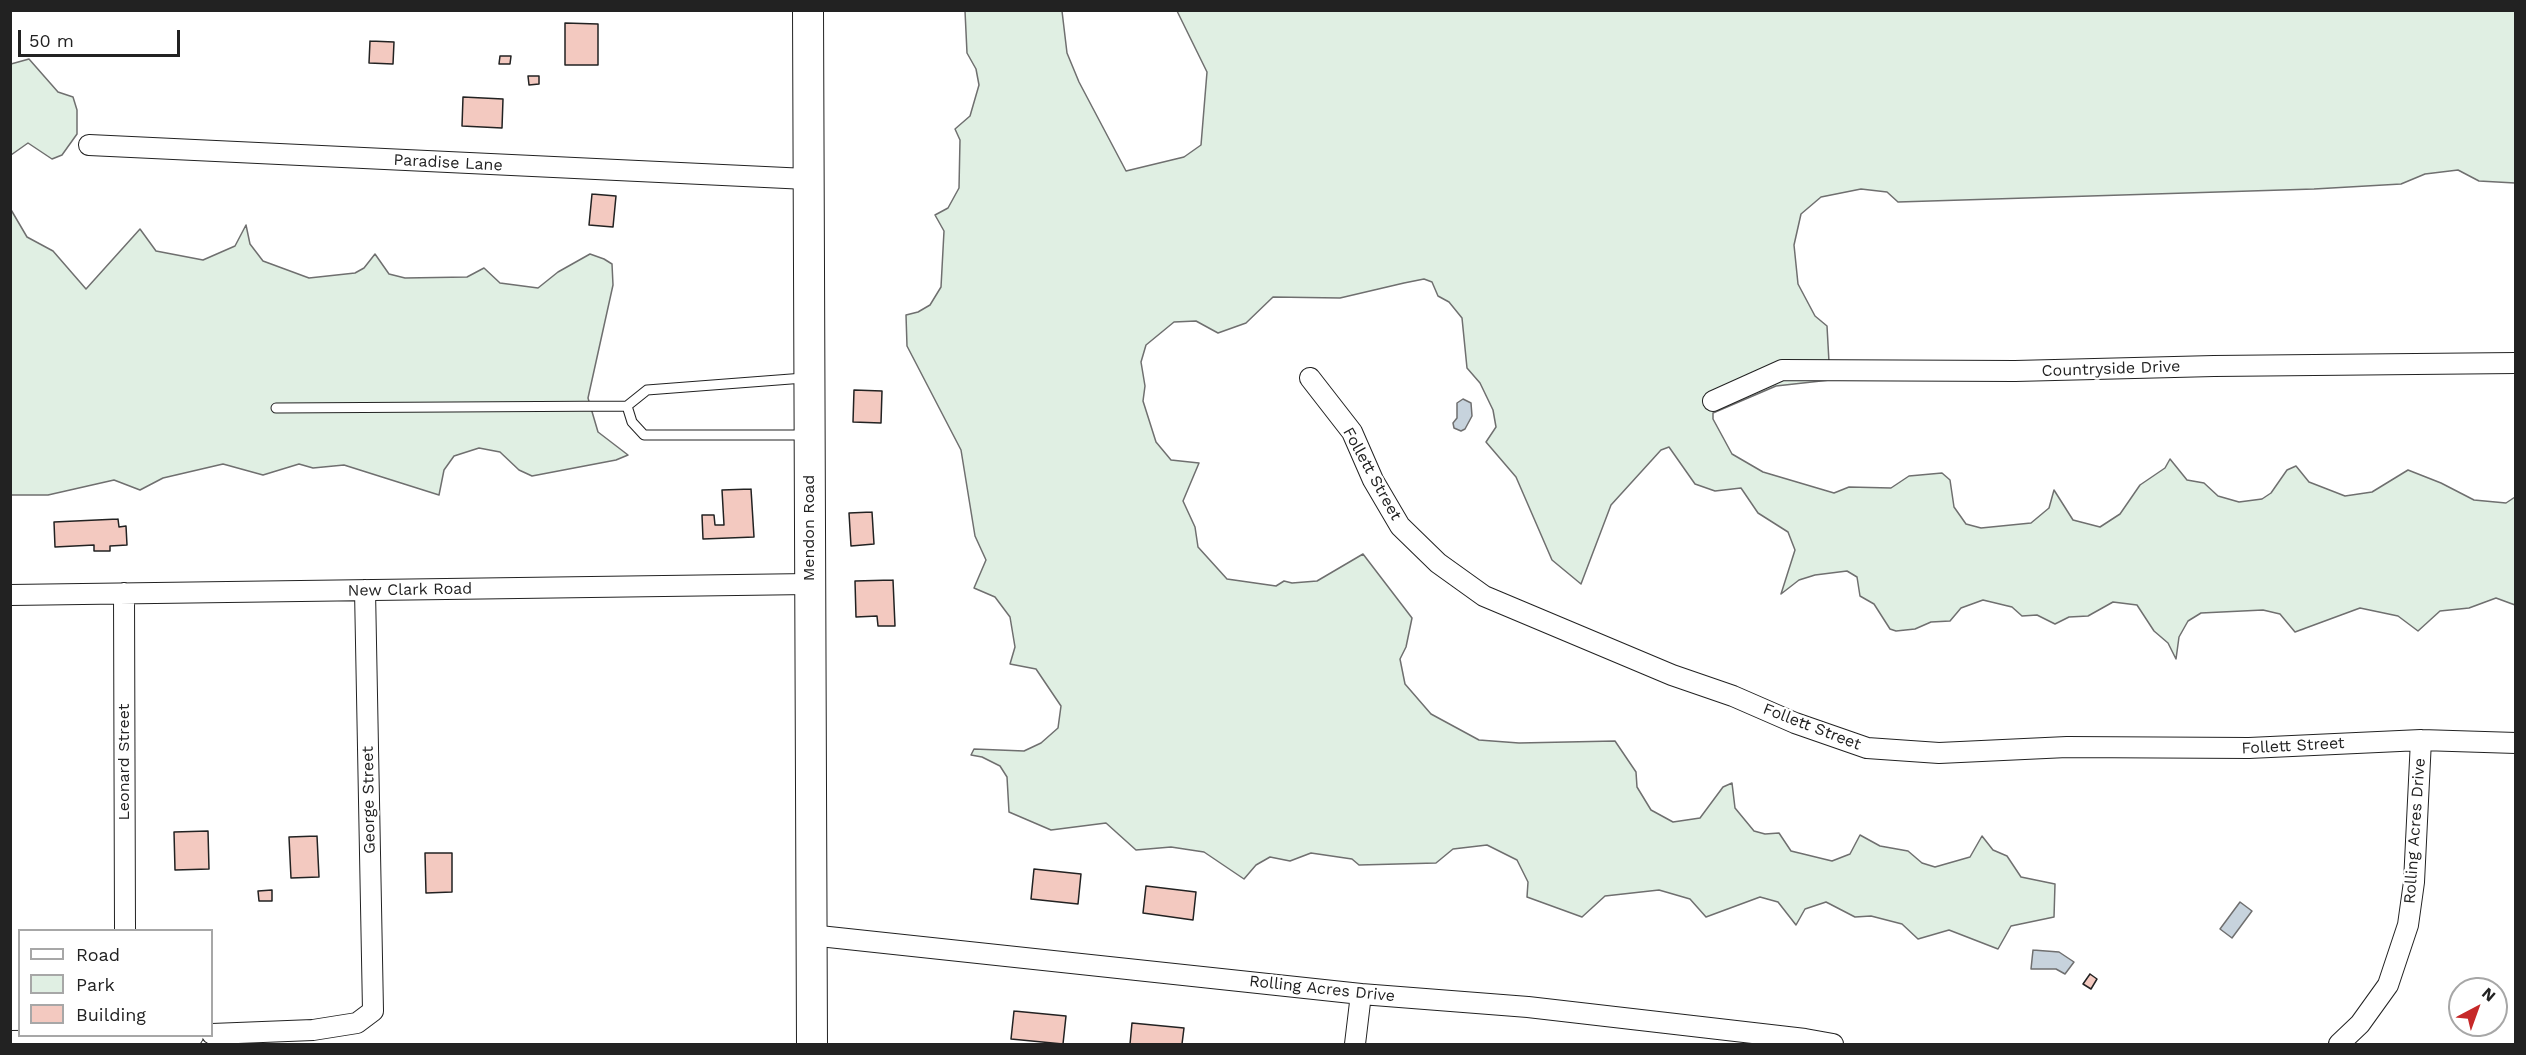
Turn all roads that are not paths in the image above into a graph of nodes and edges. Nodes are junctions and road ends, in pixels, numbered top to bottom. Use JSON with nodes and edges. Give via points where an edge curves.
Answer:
{"nodes":[{"id":1,"x":808,"y":10,"type":"edge"},
{"id":2,"x":89,"y":145,"type":"dead end"},
{"id":3,"x":807,"y":179,"type":"junction"},
{"id":4,"x":2516,"y":363,"type":"edge"},
{"id":5,"x":810,"y":377,"type":"junction"},
{"id":6,"x":1310,"y":378,"type":"dead end"},
{"id":7,"x":1713,"y":401,"type":"dead end"},
{"id":8,"x":627,"y":405,"type":"junction"},
{"id":9,"x":276,"y":408,"type":"dead end"},
{"id":10,"x":809,"y":435,"type":"junction"},
{"id":11,"x":809,"y":584,"type":"junction"},
{"id":12,"x":365,"y":590,"type":"junction"},
{"id":13,"x":124,"y":593,"type":"junction"},
{"id":14,"x":10,"y":595,"type":"edge"},
{"id":15,"x":2421,"y":740,"type":"junction"},
{"id":16,"x":2516,"y":743,"type":"edge"},
{"id":17,"x":125,"y":929,"type":"edge"},
{"id":18,"x":810,"y":935,"type":"junction"},
{"id":19,"x":1361,"y":994,"type":"junction"},
{"id":20,"x":213,"y":1034,"type":"edge"},
{"id":21,"x":166,"y":1037,"type":"edge"},
{"id":22,"x":125,"y":1040,"type":"edge"},
{"id":23,"x":10,"y":1041,"type":"edge"},
{"id":24,"x":812,"y":1044,"type":"edge"},
{"id":25,"x":1355,"y":1044,"type":"edge"},
{"id":26,"x":1833,"y":1044,"type":"edge"},
{"id":27,"x":2339,"y":1044,"type":"edge"}],
"edges":[{"from":1,"to":3,"type":"main road","name":"Mendon Road"},
{"from":2,"to":3,"type":"street","name":"Paradise Lane"},
{"from":3,"to":5,"type":"main road","name":"Mendon Road"},
{"from":4,"to":7,"type":"street","name":"Countryside Drive","via":[[2014,371],[1782,370]]},
{"from":5,"to":8,"type":"lane","via":[[647,390]]},
{"from":5,"to":10,"type":"main road","name":"Mendon Road"},
{"from":6,"to":15,"type":"street","name":"Follett Street","via":[[1352,432],[1373,480],[1400,526],[1438,563],[1484,596],[1672,675],[1867,748],[1939,753],[2067,747],[2249,748]]},
{"from":8,"to":9,"type":"lane"},
{"from":8,"to":10,"type":"lane","via":[[632,422],[644,435]]},
{"from":10,"to":11,"type":"main road","name":"Mendon Road"},
{"from":11,"to":12,"type":"street","name":"New Clark Road"},
{"from":11,"to":18,"type":"main road","name":"Mendon Road"},
{"from":12,"to":13,"type":"street","name":"New Clark Road"},
{"from":12,"to":20,"type":"street","name":"George Street","via":[[373,1011],[357,1023],[313,1030]]},
{"from":13,"to":14,"type":"street","name":"New Clark Road"},
{"from":13,"to":17,"type":"street","name":"Leonard Street"},
{"from":15,"to":16,"type":"street","name":"Follett Street"},
{"from":15,"to":27,"type":"street","name":"Rolling Acres Drive","via":[[2408,925],[2388,985],[2360,1024]]},
{"from":18,"to":19,"type":"street","name":"Rolling Acres Drive"},
{"from":18,"to":24,"type":"main road","name":"Mendon Road"},
{"from":19,"to":25,"type":"street"},
{"from":19,"to":26,"type":"street","name":"Rolling Acres Drive","via":[[1528,1007]]},
{"from":21,"to":22,"type":"street"},
{"from":22,"to":23,"type":"street"}]}
